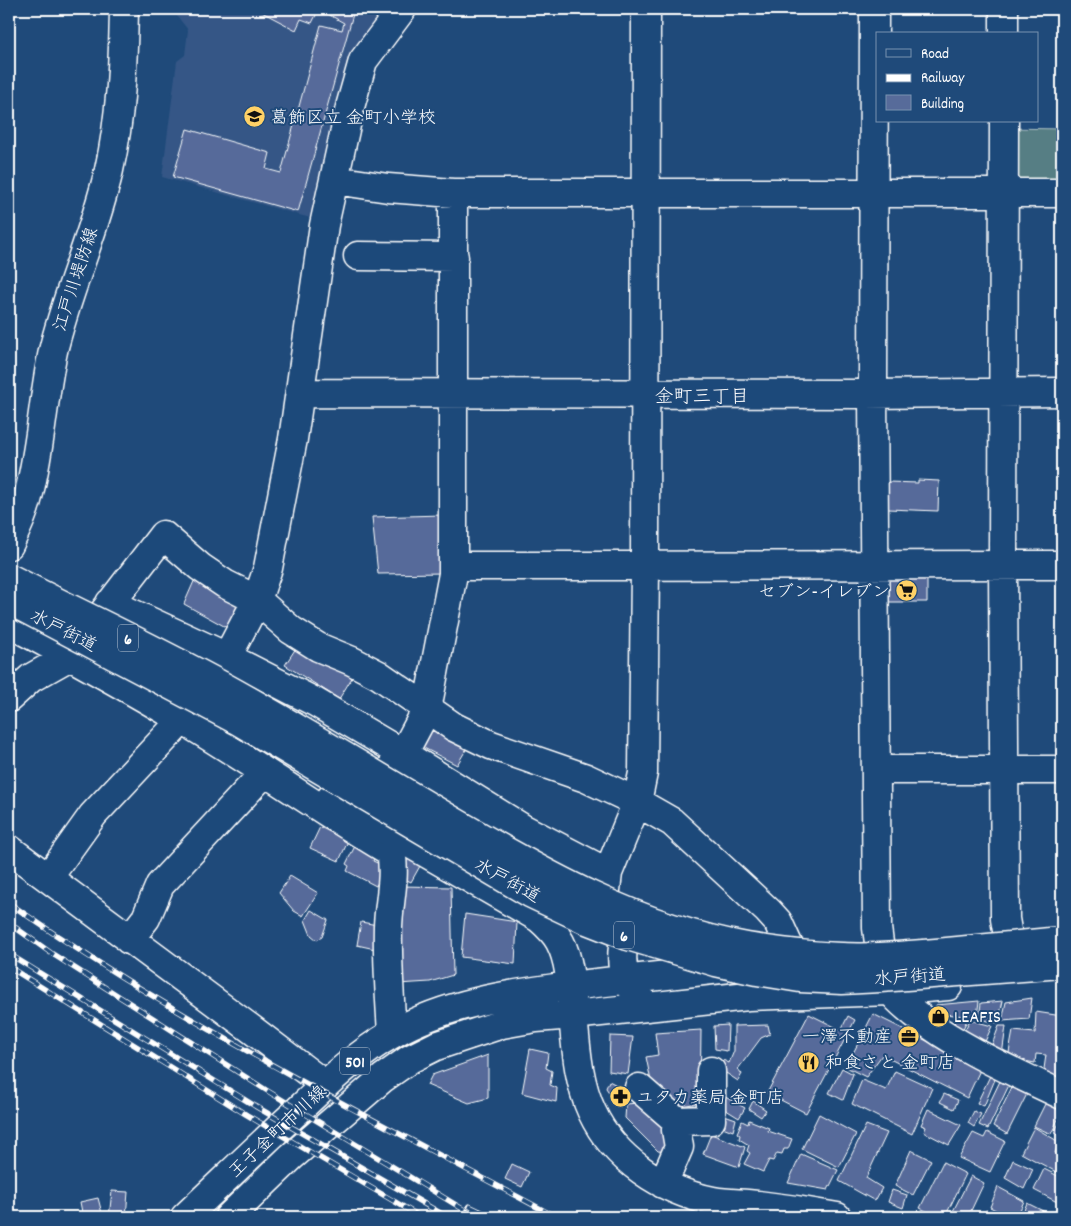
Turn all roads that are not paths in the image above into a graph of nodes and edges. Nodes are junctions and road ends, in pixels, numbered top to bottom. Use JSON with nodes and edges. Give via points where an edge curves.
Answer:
{"nodes":[{"id":1,"x":124,"y":9,"type":"edge"},
{"id":2,"x":402,"y":9,"type":"edge"},
{"id":3,"x":646,"y":9,"type":"edge"},
{"id":4,"x":874,"y":9,"type":"edge"},
{"id":5,"x":1004,"y":9,"type":"edge"},
{"id":6,"x":1004,"y":32,"type":"edge"},
{"id":7,"x":1004,"y":122,"type":"edge"},
{"id":8,"x":335,"y":180,"type":"junction"},
{"id":9,"x":453,"y":193,"type":"junction"},
{"id":10,"x":646,"y":193,"type":"junction"},
{"id":11,"x":875,"y":193,"type":"junction"},
{"id":12,"x":1004,"y":194,"type":"junction"},
{"id":13,"x":1062,"y":194,"type":"edge"},
{"id":14,"x":358,"y":256,"type":"dead end"},
{"id":15,"x":454,"y":256,"type":"junction"},
{"id":16,"x":1004,"y":392,"type":"junction"},
{"id":17,"x":1062,"y":392,"type":"edge"},
{"id":18,"x":301,"y":393,"type":"junction"},
{"id":19,"x":645,"y":393,"type":"junction"},
{"id":20,"x":454,"y":394,"type":"junction"},
{"id":21,"x":874,"y":394,"type":"junction"},
{"id":22,"x":9,"y":545,"type":"edge"},
{"id":23,"x":645,"y":565,"type":"junction"},
{"id":24,"x":1062,"y":565,"type":"edge"},
{"id":25,"x":453,"y":566,"type":"junction"},
{"id":26,"x":875,"y":566,"type":"junction"},
{"id":27,"x":1003,"y":566,"type":"junction"},
{"id":28,"x":9,"y":578,"type":"edge"},
{"id":29,"x":9,"y":600,"type":"edge"},
{"id":30,"x":257,"y":600,"type":"junction"},
{"id":31,"x":110,"y":603,"type":"junction"},
{"id":32,"x":68,"y":609,"type":"junction"},
{"id":33,"x":9,"y":623,"type":"edge"},
{"id":34,"x":103,"y":650,"type":"junction"},
{"id":35,"x":70,"y":656,"type":"junction"},
{"id":36,"x":227,"y":657,"type":"junction"},
{"id":37,"x":9,"y":698,"type":"edge"},
{"id":38,"x":427,"y":709,"type":"junction"},
{"id":39,"x":182,"y":720,"type":"junction"},
{"id":40,"x":397,"y":760,"type":"junction"},
{"id":41,"x":876,"y":770,"type":"junction"},
{"id":42,"x":1005,"y":770,"type":"junction"},
{"id":43,"x":1062,"y":770,"type":"edge"},
{"id":44,"x":265,"y":772,"type":"junction"},
{"id":45,"x":637,"y":802,"type":"junction"},
{"id":46,"x":9,"y":849,"type":"edge"},
{"id":47,"x":48,"y":878,"type":"junction"},
{"id":48,"x":607,"y":881,"type":"junction"},
{"id":49,"x":638,"y":903,"type":"junction"},
{"id":50,"x":1062,"y":931,"type":"edge"},
{"id":51,"x":1008,"y":936,"type":"junction"},
{"id":52,"x":130,"y":940,"type":"junction"},
{"id":53,"x":1062,"y":941,"type":"edge"},
{"id":54,"x":788,"y":944,"type":"junction"},
{"id":55,"x":880,"y":951,"type":"junction"},
{"id":56,"x":1062,"y":964,"type":"edge"},
{"id":57,"x":1062,"y":977,"type":"edge"},
{"id":58,"x":626,"y":980,"type":"junction"},
{"id":59,"x":570,"y":986,"type":"junction"},
{"id":60,"x":891,"y":991,"type":"junction"},
{"id":61,"x":662,"y":1004,"type":"junction"},
{"id":62,"x":573,"y":1015,"type":"junction"},
{"id":63,"x":392,"y":1034,"type":"junction"},
{"id":64,"x":710,"y":1071,"type":"dead end"},
{"id":65,"x":325,"y":1085,"type":"junction"},
{"id":66,"x":638,"y":1088,"type":"dead end"},
{"id":67,"x":1062,"y":1095,"type":"edge"},
{"id":68,"x":677,"y":1121,"type":"junction"},
{"id":69,"x":663,"y":1184,"type":"junction"},
{"id":70,"x":185,"y":1217,"type":"edge"},
{"id":71,"x":228,"y":1217,"type":"edge"},
{"id":72,"x":837,"y":1217,"type":"edge"}],
"edges":[{"from":1,"to":22,"type":"main road","name":"江戸川堤防線","via":[[122,85],[109,171],[59,329],[33,477]]},
{"from":2,"to":8,"type":"main road","via":[[363,61]]},
{"from":3,"to":10,"type":"main road"},
{"from":4,"to":11,"type":"main road"},
{"from":5,"to":6,"type":"main road"},
{"from":7,"to":12,"type":"main road"},
{"from":8,"to":9,"type":"main road"},
{"from":8,"to":18,"type":"main road","via":[[324,225]]},
{"from":9,"to":10,"type":"main road"},
{"from":9,"to":15,"type":"main road"},
{"from":10,"to":11,"type":"main road"},
{"from":10,"to":19,"type":"main road"},
{"from":11,"to":12,"type":"main road"},
{"from":11,"to":21,"type":"main road"},
{"from":12,"to":13,"type":"main road"},
{"from":12,"to":16,"type":"main road"},
{"from":14,"to":15,"type":"main road"},
{"from":15,"to":20,"type":"main road"},
{"from":16,"to":17,"type":"main road"},
{"from":16,"to":21,"type":"main road"},
{"from":16,"to":27,"type":"main road"},
{"from":18,"to":20,"type":"main road"},
{"from":18,"to":30,"type":"main road","via":[[268,568]]},
{"from":19,"to":20,"type":"main road"},
{"from":19,"to":21,"type":"main road"},
{"from":19,"to":23,"type":"main road"},
{"from":20,"to":25,"type":"main road"},
{"from":21,"to":26,"type":"main road"},
{"from":23,"to":25,"type":"main road"},
{"from":23,"to":26,"type":"main road"},
{"from":23,"to":45,"type":"main road","via":[[643,773]]},
{"from":24,"to":27,"type":"main road"},
{"from":25,"to":38,"type":"main road"},
{"from":26,"to":27,"type":"main road"},
{"from":26,"to":41,"type":"main road"},
{"from":27,"to":42,"type":"main road"},
{"from":28,"to":32,"type":"main road","name":"水戸街道","number":"6","bridge":true},
{"from":29,"to":34,"type":"main road","name":"水戸街道","number":"6","bridge":true},
{"from":30,"to":31,"type":"main road","via":[[200,567],[163,534]]},
{"from":30,"to":36,"type":"main road"},
{"from":30,"to":38,"type":"main road","via":[[291,630],[318,647],[379,674]]},
{"from":31,"to":35,"type":"main road"},
{"from":31,"to":36,"type":"main road"},
{"from":32,"to":40,"type":"main road","bridge":true,"via":[[132,626],[210,660]]},
{"from":32,"to":53,"type":"main road","name":"水戸街道","number":"6","bridge":true,"via":[[163,654],[247,700],[549,875],[656,922],[746,946],[846,957]]},
{"from":33,"to":35,"type":"main road"},
{"from":34,"to":56,"type":"main road","name":"水戸街道","number":"6","bridge":true,"via":[[236,720],[530,893],[628,936],[716,962],[800,978],[842,980]]},
{"from":34,"to":59,"type":"main road","bridge":true,"via":[[149,690],[539,918],[560,941]]},
{"from":35,"to":37,"type":"main road","via":[[32,678]]},
{"from":35,"to":39,"type":"main road"},
{"from":36,"to":39,"type":"main road"},
{"from":36,"to":40,"type":"main road","via":[[315,702]]},
{"from":38,"to":40,"type":"main road"},
{"from":38,"to":45,"type":"main road","via":[[491,745],[586,778]]},
{"from":39,"to":44,"type":"main road"},
{"from":39,"to":47,"type":"main road","via":[[94,815]]},
{"from":40,"to":48,"type":"main road","via":[[560,865]]},
{"from":41,"to":42,"type":"main road"},
{"from":41,"to":55,"type":"main road"},
{"from":42,"to":43,"type":"main road"},
{"from":42,"to":51,"type":"main road","via":[[1005,919]]},
{"from":44,"to":52,"type":"main road","via":[[160,885],[146,918]]},
{"from":44,"to":63,"type":"main road","via":[[391,852],[388,957]]},
{"from":45,"to":48,"type":"main road"},
{"from":45,"to":54,"type":"main road","via":[[672,822],[768,910],[778,922]]},
{"from":46,"to":47,"type":"main road"},
{"from":47,"to":52,"type":"main road"},
{"from":48,"to":49,"type":"main road"},
{"from":49,"to":54,"type":"main road","via":[[716,929]]},
{"from":49,"to":58,"type":"main road","via":[[625,933],[623,964]]},
{"from":50,"to":51,"type":"main road","name":"水戸街道"},
{"from":51,"to":55,"type":"main road","name":"水戸街道"},
{"from":52,"to":65,"type":"main road"},
{"from":54,"to":55,"type":"main road","via":[[861,947]]},
{"from":55,"to":58,"type":"main road","name":"水戸街道"},
{"from":55,"to":60,"type":"main road"},
{"from":57,"to":60,"type":"main road","name":"水戸街道"},
{"from":58,"to":59,"type":"main road","name":"王子金町市川線"},
{"from":58,"to":61,"type":"main road","via":[[648,1000]]},
{"from":59,"to":62,"type":"main road"},
{"from":59,"to":63,"type":"main road","name":"王子金町市川線","number":"501","via":[[465,1005],[428,1017]]},
{"from":60,"to":61,"type":"main road","name":"水戸街道","via":[[748,996]]},
{"from":60,"to":67,"type":"main road","via":[[933,1028]]},
{"from":61,"to":62,"type":"main road","name":"水戸街道"},
{"from":62,"to":69,"type":"main road","via":[[578,1061],[591,1110],[622,1154]]},
{"from":62,"to":71,"type":"main road","name":"王子金町市川線","number":"501","via":[[502,1024],[436,1046],[410,1059],[298,1151]]},
{"from":63,"to":65,"type":"main road","name":"王子金町市川線","number":"501"},
{"from":64,"to":68,"type":"main road","via":[[710,1120]]},
{"from":65,"to":70,"type":"main road","name":"王子金町市川線","number":"501"},
{"from":66,"to":68,"type":"main road"},
{"from":68,"to":69,"type":"main road","via":[[680,1147]]},
{"from":69,"to":72,"type":"main road","via":[[714,1201]]}]}
